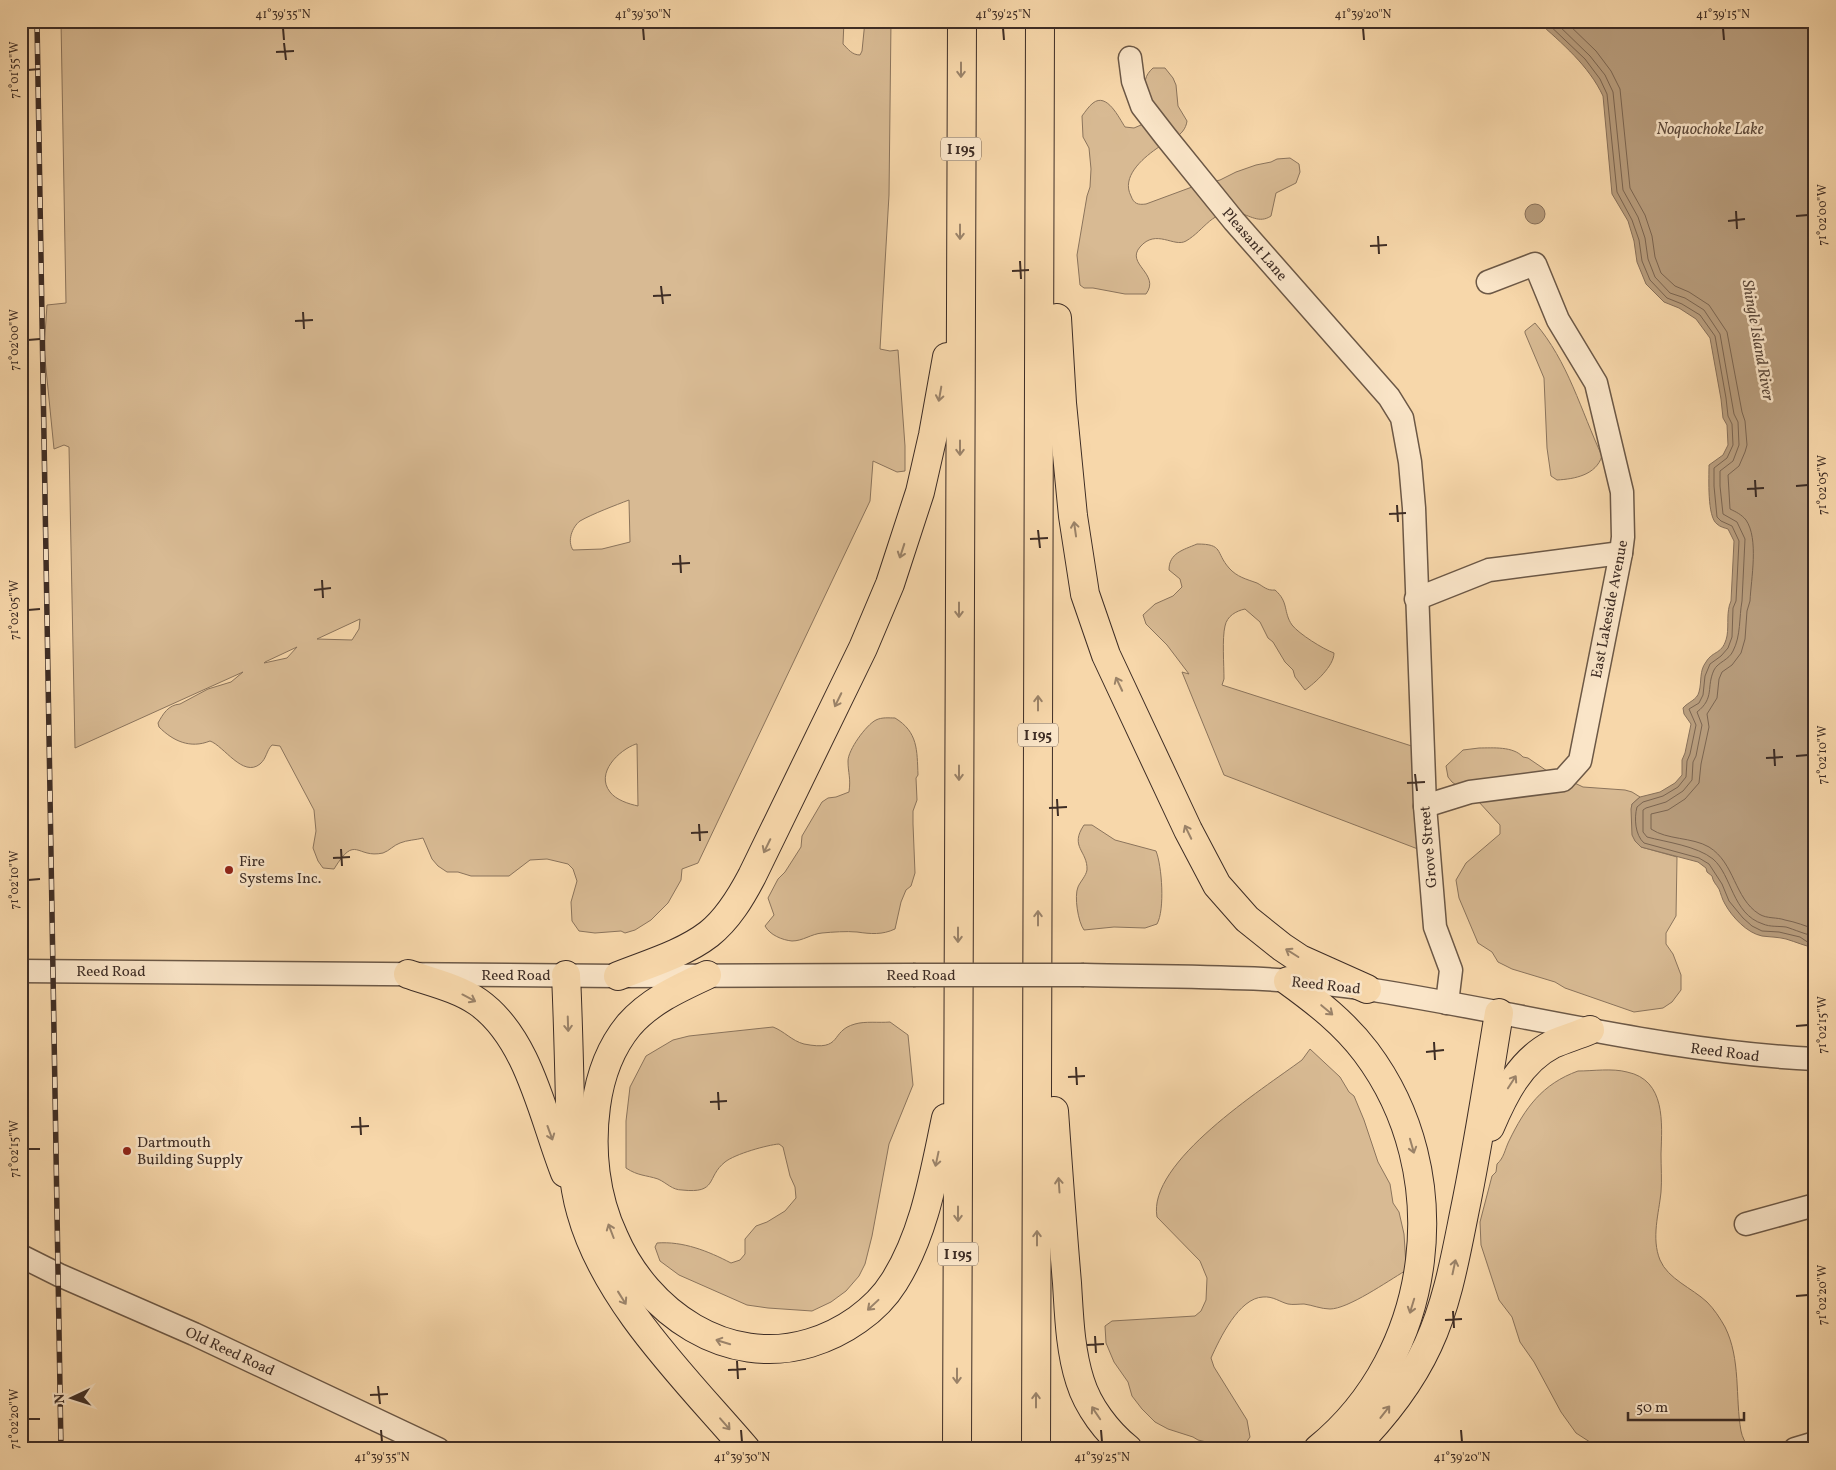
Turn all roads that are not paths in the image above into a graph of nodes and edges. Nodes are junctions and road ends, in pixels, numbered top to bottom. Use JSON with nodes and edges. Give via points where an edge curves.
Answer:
{"nodes":[{"id":1,"x":962,"y":21,"type":"edge"},
{"id":2,"x":1040,"y":21,"type":"edge"},
{"id":3,"x":1130,"y":58,"type":"dead end"},
{"id":4,"x":1039,"y":162,"type":"junction"},
{"id":5,"x":960,"y":276,"type":"junction"},
{"id":6,"x":1488,"y":282,"type":"dead end"},
{"id":7,"x":1402,"y":418,"type":"joint"},
{"id":8,"x":1621,"y":553,"type":"junction"},
{"id":9,"x":1416,"y":598,"type":"junction"},
{"id":10,"x":1425,"y":806,"type":"junction"},
{"id":11,"x":1038,"y":954,"type":"junction"},
{"id":12,"x":21,"y":971,"type":"edge"},
{"id":13,"x":408,"y":974,"type":"junction"},
{"id":14,"x":566,"y":975,"type":"junction"},
{"id":15,"x":618,"y":976,"type":"junction"},
{"id":16,"x":706,"y":976,"type":"junction"},
{"id":17,"x":1288,"y":981,"type":"junction"},
{"id":18,"x":1367,"y":989,"type":"junction"},
{"id":19,"x":1447,"y":1003,"type":"junction"},
{"id":20,"x":1499,"y":1013,"type":"junction"},
{"id":21,"x":1590,"y":1030,"type":"junction"},
{"id":22,"x":958,"y":1060,"type":"junction"},
{"id":23,"x":1815,"y":1060,"type":"edge"},
{"id":24,"x":1476,"y":1158,"type":"junction"},
{"id":25,"x":1815,"y":1205,"type":"edge"},
{"id":26,"x":580,"y":1211,"type":"junction"},
{"id":27,"x":1746,"y":1224,"type":"dead end"},
{"id":28,"x":21,"y":1256,"type":"edge"},
{"id":29,"x":1815,"y":1443,"type":"edge"},
{"id":30,"x":438,"y":1449,"type":"edge"},
{"id":31,"x":746,"y":1449,"type":"edge"},
{"id":32,"x":957,"y":1449,"type":"edge"},
{"id":33,"x":1036,"y":1449,"type":"edge"},
{"id":34,"x":1128,"y":1449,"type":"edge"},
{"id":35,"x":1318,"y":1449,"type":"edge"},
{"id":36,"x":1352,"y":1449,"type":"edge"},
{"id":37,"x":1794,"y":1449,"type":"edge"}],
"edges":[{"from":1,"to":5,"type":"highway","number":"I 195","one_way":true},
{"from":2,"to":4,"type":"highway","number":"I 195"},
{"from":3,"to":7,"type":"street","name":"Pleasant Lane","via":[[1133,81],[1142,106],[1234,221],[1389,397]]},
{"from":11,"to":4,"type":"highway","number":"I 195","one_way":true},
{"from":18,"to":4,"type":"highway","one_way":true,"via":[[1300,959],[1282,947],[1247,919],[1217,885],[1103,649],[1085,594],[1072,516],[1056,302]]},
{"from":5,"to":15,"type":"highway","one_way":true,"via":[[928,463],[900,556],[863,648],[752,876],[732,910],[709,934]]},
{"from":5,"to":22,"type":"highway","number":"I 195","one_way":true},
{"from":6,"to":8,"type":"street","name":"East Lakeside Avenue","via":[[1535,264],[1558,320],[1596,383],[1622,492],[1624,537]]},
{"from":7,"to":9,"type":"street","name":"Grove Street","via":[[1414,508]]},
{"from":8,"to":9,"type":"street","via":[[1489,570]]},
{"from":8,"to":10,"type":"street","name":"East Lakeside Avenue","via":[[1580,761],[1563,780],[1470,792]]},
{"from":9,"to":10,"type":"street","name":"Grove Street"},
{"from":10,"to":19,"type":"street","name":"Grove Street","via":[[1435,927],[1451,970]]},
{"from":33,"to":11,"type":"highway","number":"I 195","one_way":true},
{"from":34,"to":11,"type":"highway","one_way":true,"via":[[1096,1413],[1080,1382],[1074,1358],[1054,1092]]},
{"from":12,"to":13,"type":"street","name":"Reed Road"},
{"from":13,"to":14,"type":"street","name":"Reed Road"},
{"from":13,"to":26,"type":"highway","one_way":true,"via":[[478,1002],[509,1033],[525,1063]]},
{"from":14,"to":15,"type":"street","name":"Reed Road"},
{"from":14,"to":26,"type":"highway","one_way":true,"via":[[571,1139]]},
{"from":15,"to":16,"type":"street","name":"Reed Road"},
{"from":16,"to":17,"type":"street","name":"Reed Road","bridge":true,"via":[[1084,975]]},
{"from":22,"to":16,"type":"highway","one_way":true,"via":[[923,1218],[894,1283],[883,1296],[846,1327],[806,1344],[759,1349],[714,1339],[686,1324],[660,1304],[624,1256],[602,1204],[593,1138],[601,1080],[620,1037],[640,1014],[662,997]]},
{"from":17,"to":18,"type":"street","name":"Reed Road"},
{"from":17,"to":35,"type":"highway","one_way":true,"via":[[1336,1018],[1354,1036],[1379,1072],[1406,1128],[1418,1172],[1422,1208],[1419,1274],[1401,1337],[1367,1397]]},
{"from":18,"to":19,"type":"street","name":"Reed Road"},
{"from":19,"to":20,"type":"street","name":"Reed Road"},
{"from":20,"to":21,"type":"street","name":"Reed Road"},
{"from":20,"to":24,"type":"highway"},
{"from":21,"to":23,"type":"street","name":"Reed Road","via":[[1702,1050]]},
{"from":24,"to":21,"type":"highway","one_way":true,"via":[[1509,1087],[1526,1064],[1552,1045]]},
{"from":22,"to":32,"type":"highway","number":"I 195","one_way":true},
{"from":36,"to":24,"type":"highway","one_way":true,"via":[[1394,1400],[1428,1346],[1449,1287]]},
{"from":25,"to":27,"type":"street"},
{"from":26,"to":31,"type":"highway","one_way":true,"via":[[599,1259],[624,1302],[658,1347]]},
{"from":28,"to":30,"type":"street","name":"Old Reed Road"},
{"from":29,"to":37,"type":"street"}]}
